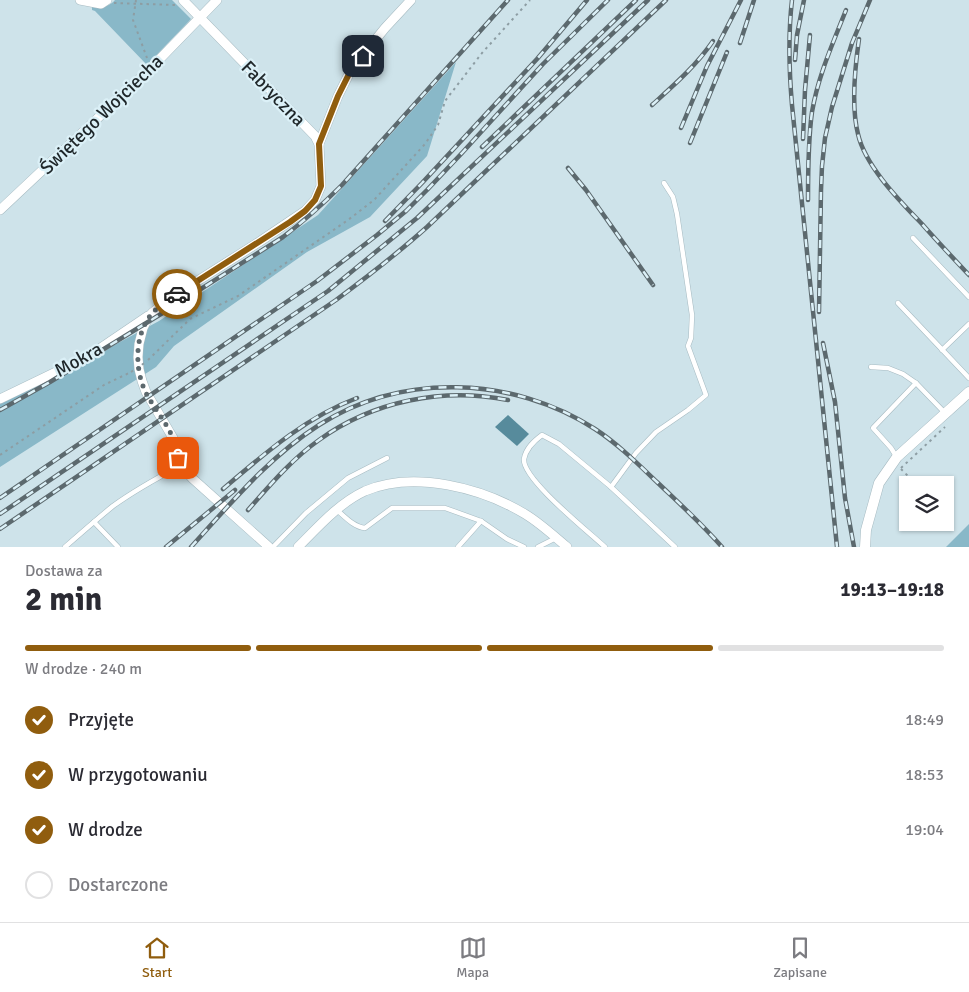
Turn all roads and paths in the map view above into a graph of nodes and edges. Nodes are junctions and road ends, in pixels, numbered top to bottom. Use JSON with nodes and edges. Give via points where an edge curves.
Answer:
{"nodes":[{"id":1,"x":80,"y":0,"type":"edge"},
{"id":2,"x":136,"y":0,"type":"edge"},
{"id":3,"x":217,"y":0,"type":"edge"},
{"id":4,"x":411,"y":0,"type":"edge"},
{"id":5,"x":530,"y":0,"type":"edge"},
{"id":6,"x":106,"y":1,"type":"edge"},
{"id":7,"x":181,"y":3,"type":"edge"},
{"id":8,"x":136,"y":4,"type":"junction"},
{"id":9,"x":200,"y":17,"type":"junction"},
{"id":10,"x":151,"y":68,"type":"junction"},
{"id":11,"x":319,"y":144,"type":"junction"},
{"id":12,"x":664,"y":183,"type":"dead end"},
{"id":13,"x":0,"y":210,"type":"edge"},
{"id":14,"x":913,"y":238,"type":"dead end"},
{"id":15,"x":969,"y":297,"type":"edge"},
{"id":16,"x":898,"y":303,"type":"dead end"},
{"id":17,"x":152,"y":313,"type":"junction"},
{"id":18,"x":969,"y":324,"type":"edge"},
{"id":19,"x":942,"y":350,"type":"junction"},
{"id":20,"x":871,"y":368,"type":"dead end"},
{"id":21,"x":969,"y":378,"type":"edge"},
{"id":22,"x":916,"y":383,"type":"junction"},
{"id":23,"x":969,"y":392,"type":"edge"},
{"id":24,"x":0,"y":399,"type":"edge"},
{"id":25,"x":946,"y":413,"type":"junction"},
{"id":26,"x":948,"y":424,"type":"dead end"},
{"id":27,"x":0,"y":455,"type":"edge"},
{"id":28,"x":897,"y":457,"type":"junction"},
{"id":29,"x":387,"y":458,"type":"dead end"},
{"id":30,"x":181,"y":466,"type":"junction"},
{"id":31,"x":908,"y":476,"type":"edge"},
{"id":32,"x":611,"y":487,"type":"junction"},
{"id":33,"x":338,"y":510,"type":"junction"},
{"id":34,"x":480,"y":521,"type":"junction"},
{"id":35,"x":94,"y":522,"type":"junction"},
{"id":36,"x":556,"y":538,"type":"junction"},
{"id":37,"x":66,"y":547,"type":"edge"},
{"id":38,"x":118,"y":547,"type":"edge"},
{"id":39,"x":269,"y":547,"type":"edge"},
{"id":40,"x":273,"y":547,"type":"edge"},
{"id":41,"x":298,"y":547,"type":"edge"},
{"id":42,"x":458,"y":547,"type":"edge"},
{"id":43,"x":524,"y":547,"type":"edge"},
{"id":44,"x":538,"y":547,"type":"edge"},
{"id":45,"x":567,"y":547,"type":"edge"},
{"id":46,"x":605,"y":547,"type":"edge"},
{"id":47,"x":675,"y":547,"type":"edge"},
{"id":48,"x":865,"y":547,"type":"edge"}],
"edges":[{"from":1,"to":6,"type":"street","via":[[98,4]]},
{"from":2,"to":8,"type":"path"},
{"from":3,"to":9,"type":"street","name":"Świętego Wojciecha"},
{"from":4,"to":11,"type":"street","via":[[351,70]]},
{"from":5,"to":27,"type":"path","bridge":true,"via":[[482,53],[445,101],[438,125],[425,144],[374,200],[238,296],[190,319],[146,362],[104,385]]},
{"from":6,"to":8,"type":"path"},
{"from":7,"to":8,"type":"path"},
{"from":7,"to":9,"type":"street","name":"Fabryczna"},
{"from":8,"to":10,"type":"path","via":[[133,20]]},
{"from":9,"to":10,"type":"street","name":"Świętego Wojciecha"},
{"from":9,"to":11,"type":"street","name":"Fabryczna","via":[[315,136]]},
{"from":10,"to":13,"type":"street","name":"Świętego Wojciecha"},
{"from":11,"to":17,"type":"street","name":"Fabryczna","via":[[321,186],[305,211]]},
{"from":12,"to":32,"type":"lane","via":[[678,214],[692,315],[688,346],[706,395],[656,432]]},
{"from":14,"to":15,"type":"lane"},
{"from":16,"to":19,"type":"lane"},
{"from":17,"to":24,"type":"street","name":"Mokra","via":[[89,356]]},
{"from":17,"to":30,"type":"street","name":"Fabryczna","via":[[139,344],[139,369],[146,392],[178,448]]},
{"from":18,"to":19,"type":"lane"},
{"from":19,"to":21,"type":"lane"},
{"from":20,"to":22,"type":"lane","via":[[888,368]]},
{"from":22,"to":25,"type":"lane"},
{"from":22,"to":28,"type":"lane","via":[[873,428]]},
{"from":23,"to":25,"type":"street"},
{"from":25,"to":28,"type":"street"},
{"from":26,"to":31,"type":"path","via":[[901,469]]},
{"from":28,"to":48,"type":"street","via":[[879,483],[866,530]]},
{"from":29,"to":40,"type":"lane","via":[[348,478],[306,513]]},
{"from":30,"to":35,"type":"lane","via":[[154,479]]},
{"from":30,"to":39,"type":"street"},
{"from":32,"to":46,"type":"lane","via":[[559,444],[542,435],[527,451],[526,468],[540,489]]},
{"from":32,"to":47,"type":"lane"},
{"from":33,"to":34,"type":"lane","via":[[355,525],[365,528],[392,508],[445,508]]},
{"from":33,"to":36,"type":"street","via":[[364,492],[383,486],[420,482],[446,484],[494,498],[527,515]]},
{"from":33,"to":41,"type":"street"},
{"from":34,"to":42,"type":"lane"},
{"from":34,"to":43,"type":"lane"},
{"from":35,"to":37,"type":"lane"},
{"from":35,"to":38,"type":"lane"},
{"from":36,"to":44,"type":"lane"},
{"from":36,"to":45,"type":"street"}]}
